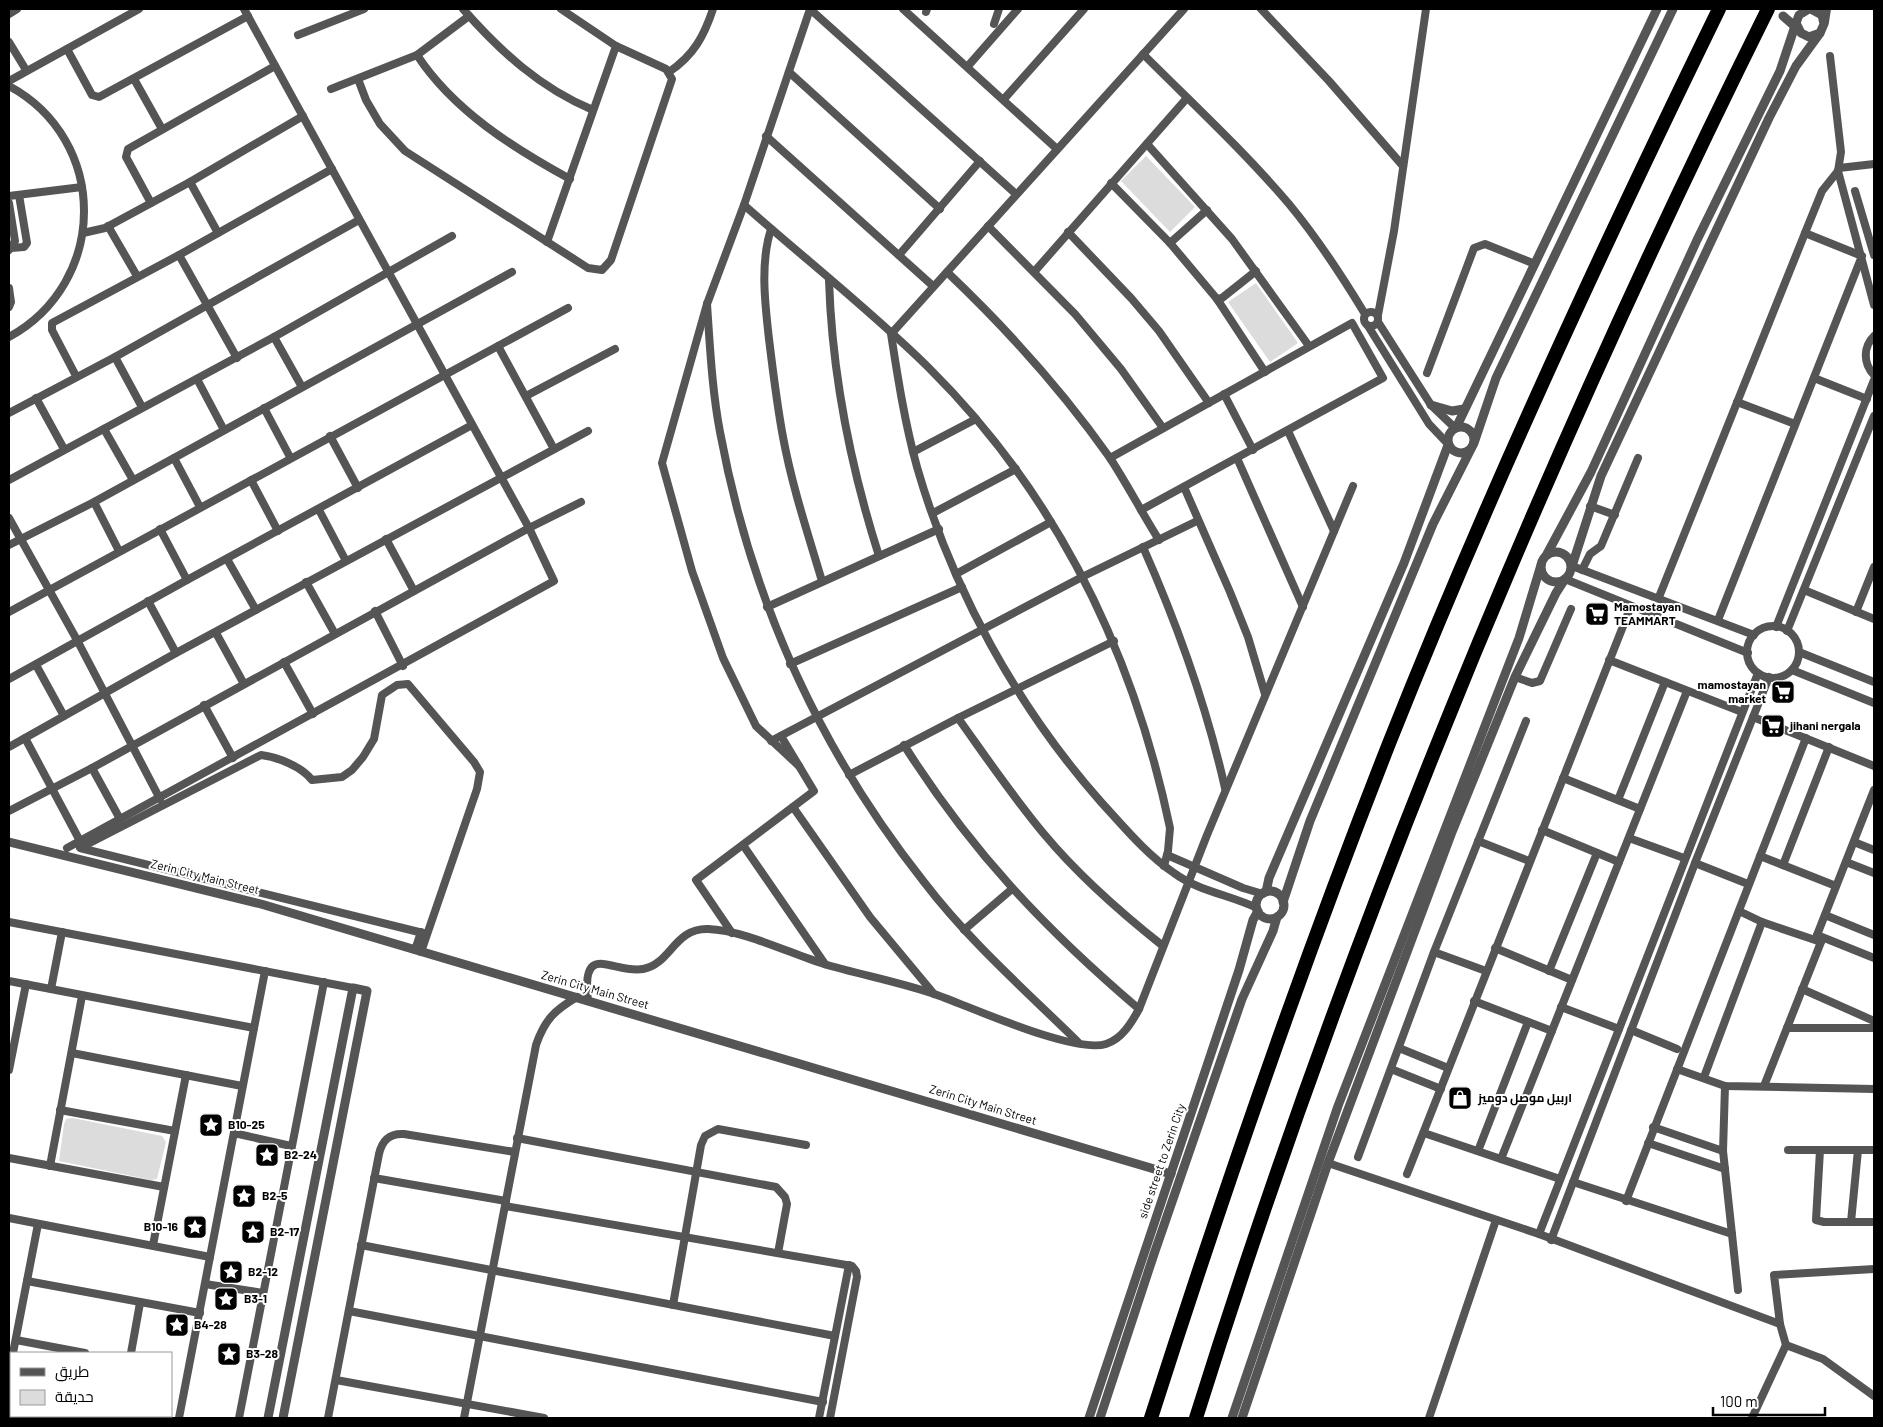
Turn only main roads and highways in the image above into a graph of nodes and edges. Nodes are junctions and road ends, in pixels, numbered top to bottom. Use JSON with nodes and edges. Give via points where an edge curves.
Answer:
{"nodes":[{"id":1,"x":1718,"y":9,"type":"edge"},
{"id":2,"x":1768,"y":9,"type":"edge"},
{"id":3,"x":1151,"y":1418,"type":"edge"},
{"id":4,"x":1196,"y":1418,"type":"edge"}],
"edges":[{"from":1,"to":3,"type":"highway","via":[[1545,379],[1470,548],[1392,737],[1256,1100]]},
{"from":2,"to":4,"type":"highway","via":[[1612,332],[1486,621],[1340,992],[1278,1167]]}]}
